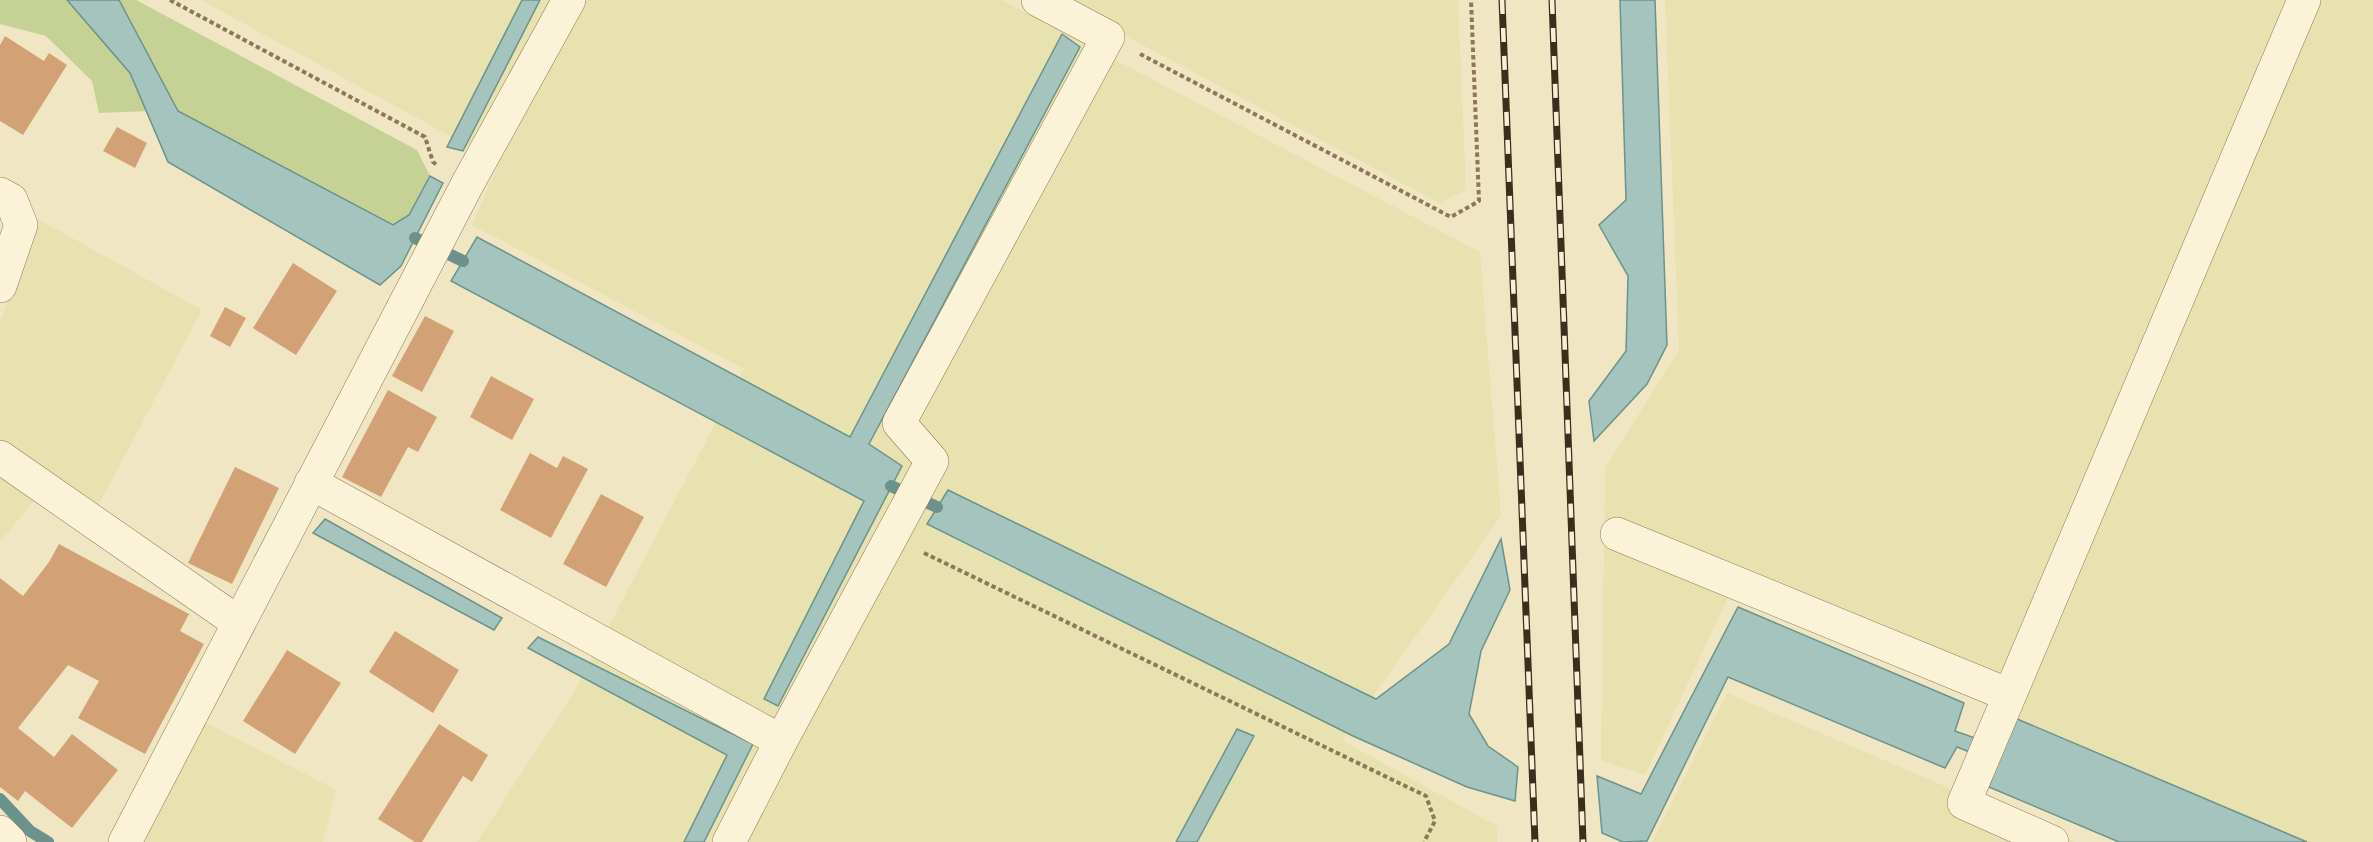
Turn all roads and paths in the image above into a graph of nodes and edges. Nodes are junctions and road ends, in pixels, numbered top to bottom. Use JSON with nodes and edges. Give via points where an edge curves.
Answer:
{"nodes":[{"id":1,"x":170,"y":0,"type":"edge"},
{"id":2,"x":569,"y":0,"type":"edge"},
{"id":3,"x":1038,"y":0,"type":"edge"},
{"id":4,"x":1471,"y":0,"type":"edge"},
{"id":5,"x":2304,"y":0,"type":"edge"},
{"id":6,"x":1108,"y":37,"type":"junction"},
{"id":7,"x":468,"y":183,"type":"junction"},
{"id":8,"x":0,"y":194,"type":"edge"},
{"id":9,"x":0,"y":286,"type":"edge"},
{"id":10,"x":0,"y":457,"type":"edge"},
{"id":11,"x":311,"y":483,"type":"junction"},
{"id":12,"x":1617,"y":534,"type":"dead end"},
{"id":13,"x":891,"y":537,"type":"junction"},
{"id":14,"x":239,"y":623,"type":"junction"},
{"id":15,"x":2009,"y":696,"type":"junction"},
{"id":16,"x":781,"y":741,"type":"junction"},
{"id":17,"x":0,"y":832,"type":"edge"},
{"id":18,"x":10,"y":842,"type":"edge"},
{"id":19,"x":125,"y":842,"type":"edge"},
{"id":20,"x":729,"y":842,"type":"edge"},
{"id":21,"x":1424,"y":842,"type":"edge"},
{"id":22,"x":2052,"y":842,"type":"edge"}],
"edges":[{"from":1,"to":7,"type":"path","via":[[425,137],[433,162]]},
{"from":2,"to":7,"type":"street"},
{"from":3,"to":6,"type":"street"},
{"from":4,"to":6,"type":"path","via":[[1479,201],[1450,217]]},
{"from":5,"to":15,"type":"street"},
{"from":6,"to":13,"type":"street","via":[[899,423],[932,460]]},
{"from":7,"to":11,"type":"street"},
{"from":8,"to":9,"type":"street","via":[[11,200],[21,225]]},
{"from":10,"to":14,"type":"street"},
{"from":11,"to":14,"type":"street"},
{"from":11,"to":16,"type":"street"},
{"from":12,"to":15,"type":"street"},
{"from":13,"to":16,"type":"street"},
{"from":13,"to":21,"type":"path","via":[[1426,796],[1435,821]]},
{"from":14,"to":19,"type":"street"},
{"from":15,"to":22,"type":"street","via":[[1964,803]]},
{"from":16,"to":20,"type":"street"},
{"from":17,"to":18,"type":"street"}]}
